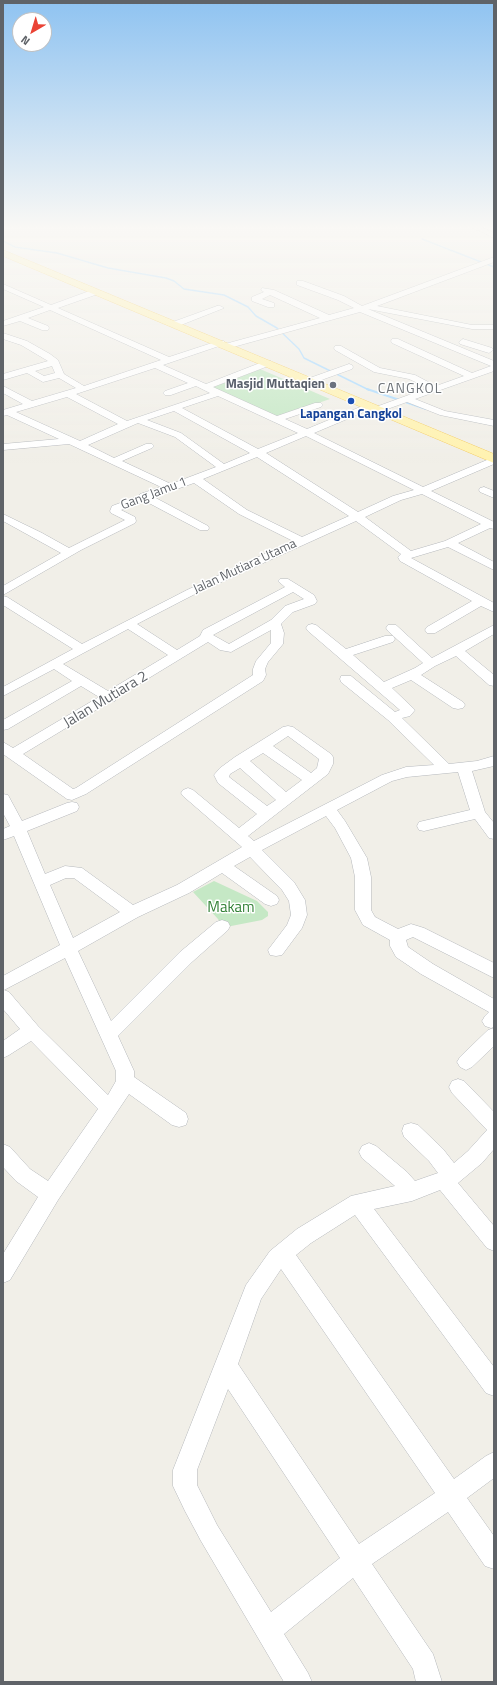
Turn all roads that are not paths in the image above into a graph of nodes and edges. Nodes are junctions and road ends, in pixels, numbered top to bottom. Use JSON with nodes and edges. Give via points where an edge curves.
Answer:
{"nodes":[{"id":1,"x":44,"y":306,"type":"edge"},
{"id":2,"x":56,"y":306,"type":"edge"},
{"id":3,"x":127,"y":306,"type":"edge"},
{"id":4,"x":301,"y":306,"type":"edge"},
{"id":5,"x":359,"y":306,"type":"edge"},
{"id":6,"x":370,"y":306,"type":"edge"},
{"id":7,"x":49,"y":308,"type":"junction"},
{"id":8,"x":220,"y":308,"type":"dead end"},
{"id":9,"x":364,"y":308,"type":"junction"},
{"id":10,"x":20,"y":318,"type":"junction"},
{"id":11,"x":328,"y":318,"type":"junction"},
{"id":12,"x":388,"y":321,"type":"junction"},
{"id":13,"x":3,"y":324,"type":"edge"},
{"id":14,"x":173,"y":325,"type":"junction"},
{"id":15,"x":378,"y":325,"type":"dead end"},
{"id":16,"x":494,"y":327,"type":"edge"},
{"id":17,"x":45,"y":328,"type":"dead end"},
{"id":18,"x":3,"y":336,"type":"edge"},
{"id":19,"x":434,"y":339,"type":"junction"},
{"id":20,"x":395,"y":341,"type":"dead end"},
{"id":21,"x":224,"y":345,"type":"junction"},
{"id":22,"x":451,"y":346,"type":"junction"},
{"id":23,"x":338,"y":348,"type":"dead end"},
{"id":24,"x":409,"y":348,"type":"junction"},
{"id":25,"x":489,"y":350,"type":"dead end"},
{"id":26,"x":168,"y":360,"type":"junction"},
{"id":27,"x":335,"y":360,"type":"dead end"},
{"id":28,"x":55,"y":362,"type":"junction"},
{"id":29,"x":268,"y":363,"type":"junction"},
{"id":30,"x":494,"y":364,"type":"edge"},
{"id":31,"x":156,"y":365,"type":"junction"},
{"id":32,"x":494,"y":368,"type":"edge"},
{"id":33,"x":28,"y":370,"type":"junction"},
{"id":34,"x":60,"y":375,"type":"junction"},
{"id":35,"x":472,"y":376,"type":"junction"},
{"id":36,"x":3,"y":377,"type":"edge"},
{"id":37,"x":412,"y":377,"type":"junction"},
{"id":38,"x":310,"y":381,"type":"junction"},
{"id":39,"x":196,"y":383,"type":"junction"},
{"id":40,"x":398,"y":384,"type":"dead end"},
{"id":41,"x":206,"y":388,"type":"junction"},
{"id":42,"x":3,"y":389,"type":"edge"},
{"id":43,"x":83,"y":389,"type":"junction"},
{"id":44,"x":436,"y":389,"type":"junction"},
{"id":45,"x":168,"y":393,"type":"dead end"},
{"id":46,"x":219,"y":393,"type":"junction"},
{"id":47,"x":69,"y":394,"type":"junction"},
{"id":48,"x":15,"y":396,"type":"junction"},
{"id":49,"x":3,"y":400,"type":"edge"},
{"id":50,"x":402,"y":401,"type":"junction"},
{"id":51,"x":31,"y":405,"type":"junction"},
{"id":52,"x":318,"y":405,"type":"dead end"},
{"id":53,"x":175,"y":408,"type":"junction"},
{"id":54,"x":372,"y":409,"type":"junction"},
{"id":55,"x":6,"y":413,"type":"edge"},
{"id":56,"x":277,"y":419,"type":"junction"},
{"id":57,"x":138,"y":420,"type":"junction"},
{"id":58,"x":494,"y":423,"type":"edge"},
{"id":59,"x":126,"y":424,"type":"junction"},
{"id":60,"x":304,"y":432,"type":"junction"},
{"id":61,"x":76,"y":443,"type":"junction"},
{"id":62,"x":149,"y":446,"type":"dead end"},
{"id":63,"x":3,"y":447,"type":"edge"},
{"id":64,"x":258,"y":452,"type":"junction"},
{"id":65,"x":494,"y":460,"type":"edge"},
{"id":66,"x":115,"y":461,"type":"junction"},
{"id":67,"x":223,"y":468,"type":"junction"},
{"id":68,"x":194,"y":478,"type":"junction"},
{"id":69,"x":169,"y":487,"type":"junction"},
{"id":70,"x":422,"y":490,"type":"junction"},
{"id":71,"x":484,"y":490,"type":"dead end"},
{"id":72,"x":494,"y":495,"type":"edge"},
{"id":73,"x":144,"y":496,"type":"junction"},
{"id":74,"x":3,"y":517,"type":"edge"},
{"id":75,"x":358,"y":517,"type":"junction"},
{"id":76,"x":492,"y":525,"type":"edge"},
{"id":77,"x":204,"y":528,"type":"dead end"},
{"id":78,"x":301,"y":541,"type":"junction"},
{"id":79,"x":449,"y":543,"type":"junction"},
{"id":80,"x":69,"y":553,"type":"junction"},
{"id":81,"x":409,"y":555,"type":"junction"},
{"id":82,"x":494,"y":567,"type":"edge"},
{"id":83,"x":3,"y":591,"type":"edge"},
{"id":84,"x":3,"y":600,"type":"edge"},
{"id":85,"x":480,"y":601,"type":"junction"},
{"id":86,"x":494,"y":608,"type":"edge"},
{"id":87,"x":275,"y":623,"type":"junction"},
{"id":88,"x":128,"y":624,"type":"junction"},
{"id":89,"x":312,"y":628,"type":"dead end"},
{"id":90,"x":494,"y":629,"type":"edge"},
{"id":91,"x":431,"y":630,"type":"dead end"},
{"id":92,"x":208,"y":638,"type":"junction"},
{"id":93,"x":81,"y":650,"type":"junction"},
{"id":94,"x":457,"y":651,"type":"junction"},
{"id":95,"x":344,"y":654,"type":"junction"},
{"id":96,"x":178,"y":656,"type":"junction"},
{"id":97,"x":431,"y":663,"type":"junction"},
{"id":98,"x":54,"y":664,"type":"junction"},
{"id":99,"x":412,"y":675,"type":"junction"},
{"id":100,"x":346,"y":678,"type":"dead end"},
{"id":101,"x":81,"y":681,"type":"junction"},
{"id":102,"x":494,"y":682,"type":"edge"},
{"id":103,"x":383,"y":687,"type":"junction"},
{"id":104,"x":3,"y":692,"type":"edge"},
{"id":105,"x":110,"y":698,"type":"junction"},
{"id":106,"x":458,"y":705,"type":"dead end"},
{"id":107,"x":393,"y":717,"type":"junction"},
{"id":108,"x":3,"y":726,"type":"edge"},
{"id":109,"x":263,"y":746,"type":"junction"},
{"id":110,"x":8,"y":751,"type":"edge"},
{"id":111,"x":240,"y":760,"type":"junction"},
{"id":112,"x":494,"y":762,"type":"edge"},
{"id":113,"x":445,"y":768,"type":"junction"},
{"id":114,"x":464,"y":768,"type":"junction"},
{"id":115,"x":311,"y":780,"type":"junction"},
{"id":116,"x":188,"y":793,"type":"dead end"},
{"id":117,"x":3,"y":799,"type":"edge"},
{"id":118,"x":286,"y":800,"type":"junction"},
{"id":119,"x":72,"y":807,"type":"dead end"},
{"id":120,"x":328,"y":809,"type":"junction"},
{"id":121,"x":478,"y":813,"type":"junction"},
{"id":122,"x":267,"y":814,"type":"junction"},
{"id":123,"x":424,"y":826,"type":"dead end"},
{"id":124,"x":18,"y":828,"type":"junction"},
{"id":125,"x":494,"y":834,"type":"edge"},
{"id":126,"x":3,"y":835,"type":"edge"},
{"id":127,"x":238,"y":836,"type":"junction"},
{"id":128,"x":252,"y":848,"type":"junction"},
{"id":129,"x":223,"y":866,"type":"junction"},
{"id":130,"x":41,"y":882,"type":"junction"},
{"id":131,"x":271,"y":900,"type":"dead end"},
{"id":132,"x":132,"y":913,"type":"junction"},
{"id":133,"x":222,"y":926,"type":"dead end"},
{"id":134,"x":398,"y":937,"type":"junction"},
{"id":135,"x":69,"y":948,"type":"junction"},
{"id":136,"x":276,"y":950,"type":"dead end"},
{"id":137,"x":494,"y":971,"type":"edge"},
{"id":138,"x":3,"y":984,"type":"edge"},
{"id":139,"x":3,"y":997,"type":"edge"},
{"id":140,"x":493,"y":1020,"type":"edge"},
{"id":141,"x":32,"y":1031,"type":"junction"},
{"id":142,"x":108,"y":1035,"type":"junction"},
{"id":143,"x":3,"y":1050,"type":"edge"},
{"id":144,"x":466,"y":1062,"type":"dead end"},
{"id":145,"x":125,"y":1081,"type":"junction"},
{"id":146,"x":458,"y":1086,"type":"dead end"},
{"id":147,"x":109,"y":1108,"type":"junction"},
{"id":148,"x":179,"y":1119,"type":"dead end"},
{"id":149,"x":494,"y":1125,"type":"edge"},
{"id":150,"x":411,"y":1131,"type":"dead end"},
{"id":151,"x":494,"y":1135,"type":"edge"},
{"id":152,"x":369,"y":1152,"type":"dead end"},
{"id":153,"x":3,"y":1153,"type":"edge"},
{"id":154,"x":448,"y":1178,"type":"junction"},
{"id":155,"x":412,"y":1192,"type":"junction"},
{"id":156,"x":51,"y":1194,"type":"junction"},
{"id":157,"x":358,"y":1203,"type":"junction"},
{"id":158,"x":494,"y":1241,"type":"edge"},
{"id":159,"x":282,"y":1253,"type":"junction"},
{"id":160,"x":3,"y":1273,"type":"edge"},
{"id":161,"x":226,"y":1366,"type":"junction"},
{"id":162,"x":494,"y":1385,"type":"edge"},
{"id":163,"x":494,"y":1464,"type":"edge"},
{"id":164,"x":451,"y":1496,"type":"junction"},
{"id":165,"x":494,"y":1557,"type":"edge"},
{"id":166,"x":355,"y":1561,"type":"junction"},
{"id":167,"x":269,"y":1630,"type":"junction"},
{"id":168,"x":299,"y":1682,"type":"edge"},
{"id":169,"x":429,"y":1682,"type":"edge"}],
"edges":[{"from":1,"to":7,"type":"street"},
{"from":2,"to":7,"type":"street"},
{"from":3,"to":14,"type":"main road"},
{"from":4,"to":11,"type":"street"},
{"from":5,"to":9,"type":"street"},
{"from":6,"to":9,"type":"street"},
{"from":7,"to":10,"type":"street"},
{"from":7,"to":26,"type":"street"},
{"from":8,"to":14,"type":"street"},
{"from":9,"to":11,"type":"street"},
{"from":9,"to":12,"type":"street"},
{"from":9,"to":16,"type":"street","via":[[472,327]]},
{"from":10,"to":13,"type":"street"},
{"from":10,"to":17,"type":"street"},
{"from":11,"to":21,"type":"street"},
{"from":12,"to":15,"type":"street"},
{"from":12,"to":19,"type":"street"},
{"from":14,"to":21,"type":"main road"},
{"from":18,"to":28,"type":"street","via":[[31,346]]},
{"from":19,"to":22,"type":"street"},
{"from":19,"to":24,"type":"street"},
{"from":20,"to":24,"type":"street"},
{"from":21,"to":26,"type":"street"},
{"from":21,"to":29,"type":"main road"},
{"from":22,"to":25,"type":"street","via":[[462,342]]},
{"from":22,"to":30,"type":"street"},
{"from":23,"to":37,"type":"street","via":[[376,370]]},
{"from":24,"to":35,"type":"street"},
{"from":26,"to":31,"type":"street"},
{"from":27,"to":38,"type":"street","via":[[352,368]]},
{"from":28,"to":33,"type":"street"},
{"from":28,"to":34,"type":"street"},
{"from":29,"to":38,"type":"main road"},
{"from":29,"to":41,"type":"street"},
{"from":31,"to":39,"type":"street"},
{"from":31,"to":43,"type":"street"},
{"from":32,"to":35,"type":"street","name":"Gang Jamu 1"},
{"from":33,"to":34,"type":"street","via":[[44,379]]},
{"from":33,"to":36,"type":"street"},
{"from":34,"to":43,"type":"street"},
{"from":35,"to":44,"type":"street","name":"Gang Jamu 1"},
{"from":37,"to":40,"type":"street"},
{"from":37,"to":44,"type":"street"},
{"from":38,"to":54,"type":"main road"},
{"from":39,"to":41,"type":"street"},
{"from":39,"to":45,"type":"street"},
{"from":41,"to":46,"type":"street"},
{"from":42,"to":48,"type":"street"},
{"from":43,"to":47,"type":"street"},
{"from":44,"to":50,"type":"street","name":"Gang Jamu 1"},
{"from":46,"to":53,"type":"street"},
{"from":46,"to":56,"type":"street"},
{"from":47,"to":51,"type":"street"},
{"from":47,"to":59,"type":"street"},
{"from":48,"to":49,"type":"street"},
{"from":48,"to":51,"type":"street"},
{"from":50,"to":54,"type":"street","name":"Gang Jamu 1"},
{"from":50,"to":58,"type":"street"},
{"from":51,"to":55,"type":"street"},
{"from":52,"to":56,"type":"street"},
{"from":53,"to":57,"type":"street"},
{"from":53,"to":64,"type":"street"},
{"from":54,"to":60,"type":"street","name":"Gang Jamu 1"},
{"from":54,"to":65,"type":"main road"},
{"from":55,"to":61,"type":"street"},
{"from":56,"to":60,"type":"street"},
{"from":57,"to":59,"type":"street"},
{"from":57,"to":67,"type":"street","via":[[178,435]]},
{"from":59,"to":61,"type":"street"},
{"from":60,"to":64,"type":"street","name":"Gang Jamu 1"},
{"from":60,"to":70,"type":"street"},
{"from":61,"to":63,"type":"street"},
{"from":61,"to":66,"type":"street"},
{"from":62,"to":66,"type":"street"},
{"from":64,"to":67,"type":"street","name":"Gang Jamu 1"},
{"from":64,"to":75,"type":"street"},
{"from":65,"to":70,"type":"street","name":"Jalan Mutiara Utama"},
{"from":66,"to":69,"type":"street"},
{"from":67,"to":68,"type":"street","name":"Gang Jamu 1"},
{"from":68,"to":69,"type":"street","name":"Gang Jamu 1"},
{"from":68,"to":78,"type":"street","via":[[243,512]]},
{"from":69,"to":73,"type":"street","name":"Gang Jamu 1"},
{"from":70,"to":75,"type":"street","name":"Jalan Mutiara Utama","via":[[397,498]]},
{"from":70,"to":76,"type":"street"},
{"from":71,"to":72,"type":"street"},
{"from":73,"to":77,"type":"street"},
{"from":73,"to":80,"type":"street","name":"Gang Jamu 1","via":[[115,510],[131,519],[128,523]]},
{"from":74,"to":80,"type":"street"},
{"from":75,"to":78,"type":"street","name":"Jalan Mutiara Utama"},
{"from":75,"to":81,"type":"street"},
{"from":76,"to":79,"type":"street"},
{"from":78,"to":88,"type":"street","name":"Jalan Mutiara Utama"},
{"from":79,"to":81,"type":"street"},
{"from":79,"to":82,"type":"street"},
{"from":80,"to":83,"type":"street","name":"Gang Jamu 1"},
{"from":81,"to":85,"type":"street","via":[[404,557],[408,563]]},
{"from":84,"to":93,"type":"street"},
{"from":85,"to":86,"type":"street"},
{"from":85,"to":91,"type":"street"},
{"from":87,"to":92,"type":"street","via":[[231,648]]},
{"from":87,"to":92,"type":"street","name":"Jalan Mutiara 2","via":[[289,609],[311,601],[310,598],[289,584],[207,633]]},
{"from":87,"to":110,"type":"street","via":[[278,633],[277,644],[262,661],[258,678],[77,794],[72,795]]},
{"from":88,"to":93,"type":"street","name":"Jalan Mutiara Utama"},
{"from":88,"to":96,"type":"street"},
{"from":89,"to":95,"type":"street"},
{"from":90,"to":94,"type":"street"},
{"from":92,"to":96,"type":"street","name":"Jalan Mutiara 2"},
{"from":93,"to":98,"type":"street","name":"Jalan Mutiara Utama"},
{"from":94,"to":97,"type":"street"},
{"from":94,"to":102,"type":"street"},
{"from":95,"to":97,"type":"street","via":[[391,633]]},
{"from":95,"to":103,"type":"street"},
{"from":96,"to":105,"type":"street","name":"Jalan Mutiara 2"},
{"from":97,"to":99,"type":"street"},
{"from":98,"to":101,"type":"street"},
{"from":98,"to":104,"type":"street","name":"Jalan Mutiara Utama"},
{"from":99,"to":103,"type":"street"},
{"from":99,"to":106,"type":"street"},
{"from":100,"to":107,"type":"street"},
{"from":101,"to":105,"type":"street"},
{"from":101,"to":108,"type":"street"},
{"from":103,"to":107,"type":"street","via":[[408,710]]},
{"from":105,"to":110,"type":"street","name":"Jalan Mutiara 2"},
{"from":107,"to":113,"type":"street"},
{"from":109,"to":111,"type":"street"},
{"from":109,"to":115,"type":"street"},
{"from":109,"to":115,"type":"street","via":[[285,731],[291,732],[326,757],[323,771]]},
{"from":111,"to":118,"type":"street"},
{"from":111,"to":122,"type":"street","via":[[221,775],[223,780]]},
{"from":112,"to":114,"type":"street"},
{"from":113,"to":114,"type":"street"},
{"from":113,"to":120,"type":"street","via":[[406,772],[387,778]]},
{"from":114,"to":121,"type":"street"},
{"from":115,"to":118,"type":"street"},
{"from":116,"to":127,"type":"street"},
{"from":117,"to":124,"type":"street"},
{"from":118,"to":122,"type":"street"},
{"from":119,"to":124,"type":"street"},
{"from":120,"to":128,"type":"street"},
{"from":120,"to":134,"type":"street","via":[[359,858],[363,877],[363,910],[369,921]]},
{"from":121,"to":123,"type":"street"},
{"from":121,"to":125,"type":"street"},
{"from":122,"to":127,"type":"street"},
{"from":124,"to":126,"type":"street"},
{"from":124,"to":130,"type":"street"},
{"from":127,"to":128,"type":"street"},
{"from":128,"to":129,"type":"street"},
{"from":128,"to":136,"type":"street","via":[[288,886],[296,900],[299,915],[294,928]]},
{"from":129,"to":131,"type":"street"},
{"from":129,"to":132,"type":"street","via":[[183,889]]},
{"from":130,"to":132,"type":"street","via":[[65,872],[77,872]]},
{"from":130,"to":135,"type":"street"},
{"from":132,"to":135,"type":"street"},
{"from":133,"to":142,"type":"street","via":[[186,957]]},
{"from":134,"to":137,"type":"street","via":[[411,930],[418,932]]},
{"from":134,"to":140,"type":"street","via":[[398,946],[402,952]]},
{"from":135,"to":138,"type":"street"},
{"from":135,"to":142,"type":"street"},
{"from":139,"to":141,"type":"street"},
{"from":140,"to":144,"type":"street"},
{"from":141,"to":143,"type":"street"},
{"from":141,"to":147,"type":"street"},
{"from":142,"to":145,"type":"street","via":[[125,1071]]},
{"from":145,"to":147,"type":"street"},
{"from":145,"to":148,"type":"street"},
{"from":146,"to":149,"type":"street"},
{"from":147,"to":156,"type":"street"},
{"from":150,"to":154,"type":"street","via":[[436,1155]]},
{"from":151,"to":154,"type":"street","via":[[475,1156]]},
{"from":152,"to":155,"type":"street","via":[[400,1178]]},
{"from":153,"to":156,"type":"street","via":[[23,1175]]},
{"from":154,"to":155,"type":"street"},
{"from":154,"to":158,"type":"street"},
{"from":155,"to":157,"type":"street"},
{"from":156,"to":160,"type":"street"},
{"from":157,"to":159,"type":"street","via":[[304,1236]]},
{"from":157,"to":162,"type":"street"},
{"from":159,"to":161,"type":"street","via":[[253,1292]]},
{"from":159,"to":164,"type":"street"},
{"from":161,"to":166,"type":"street"},
{"from":161,"to":167,"type":"street","via":[[185,1470],[185,1486],[209,1533]]},
{"from":163,"to":164,"type":"street"},
{"from":164,"to":165,"type":"street"},
{"from":164,"to":166,"type":"street"},
{"from":166,"to":167,"type":"street"},
{"from":166,"to":169,"type":"street","via":[[424,1663]]},
{"from":167,"to":168,"type":"street"}]}
